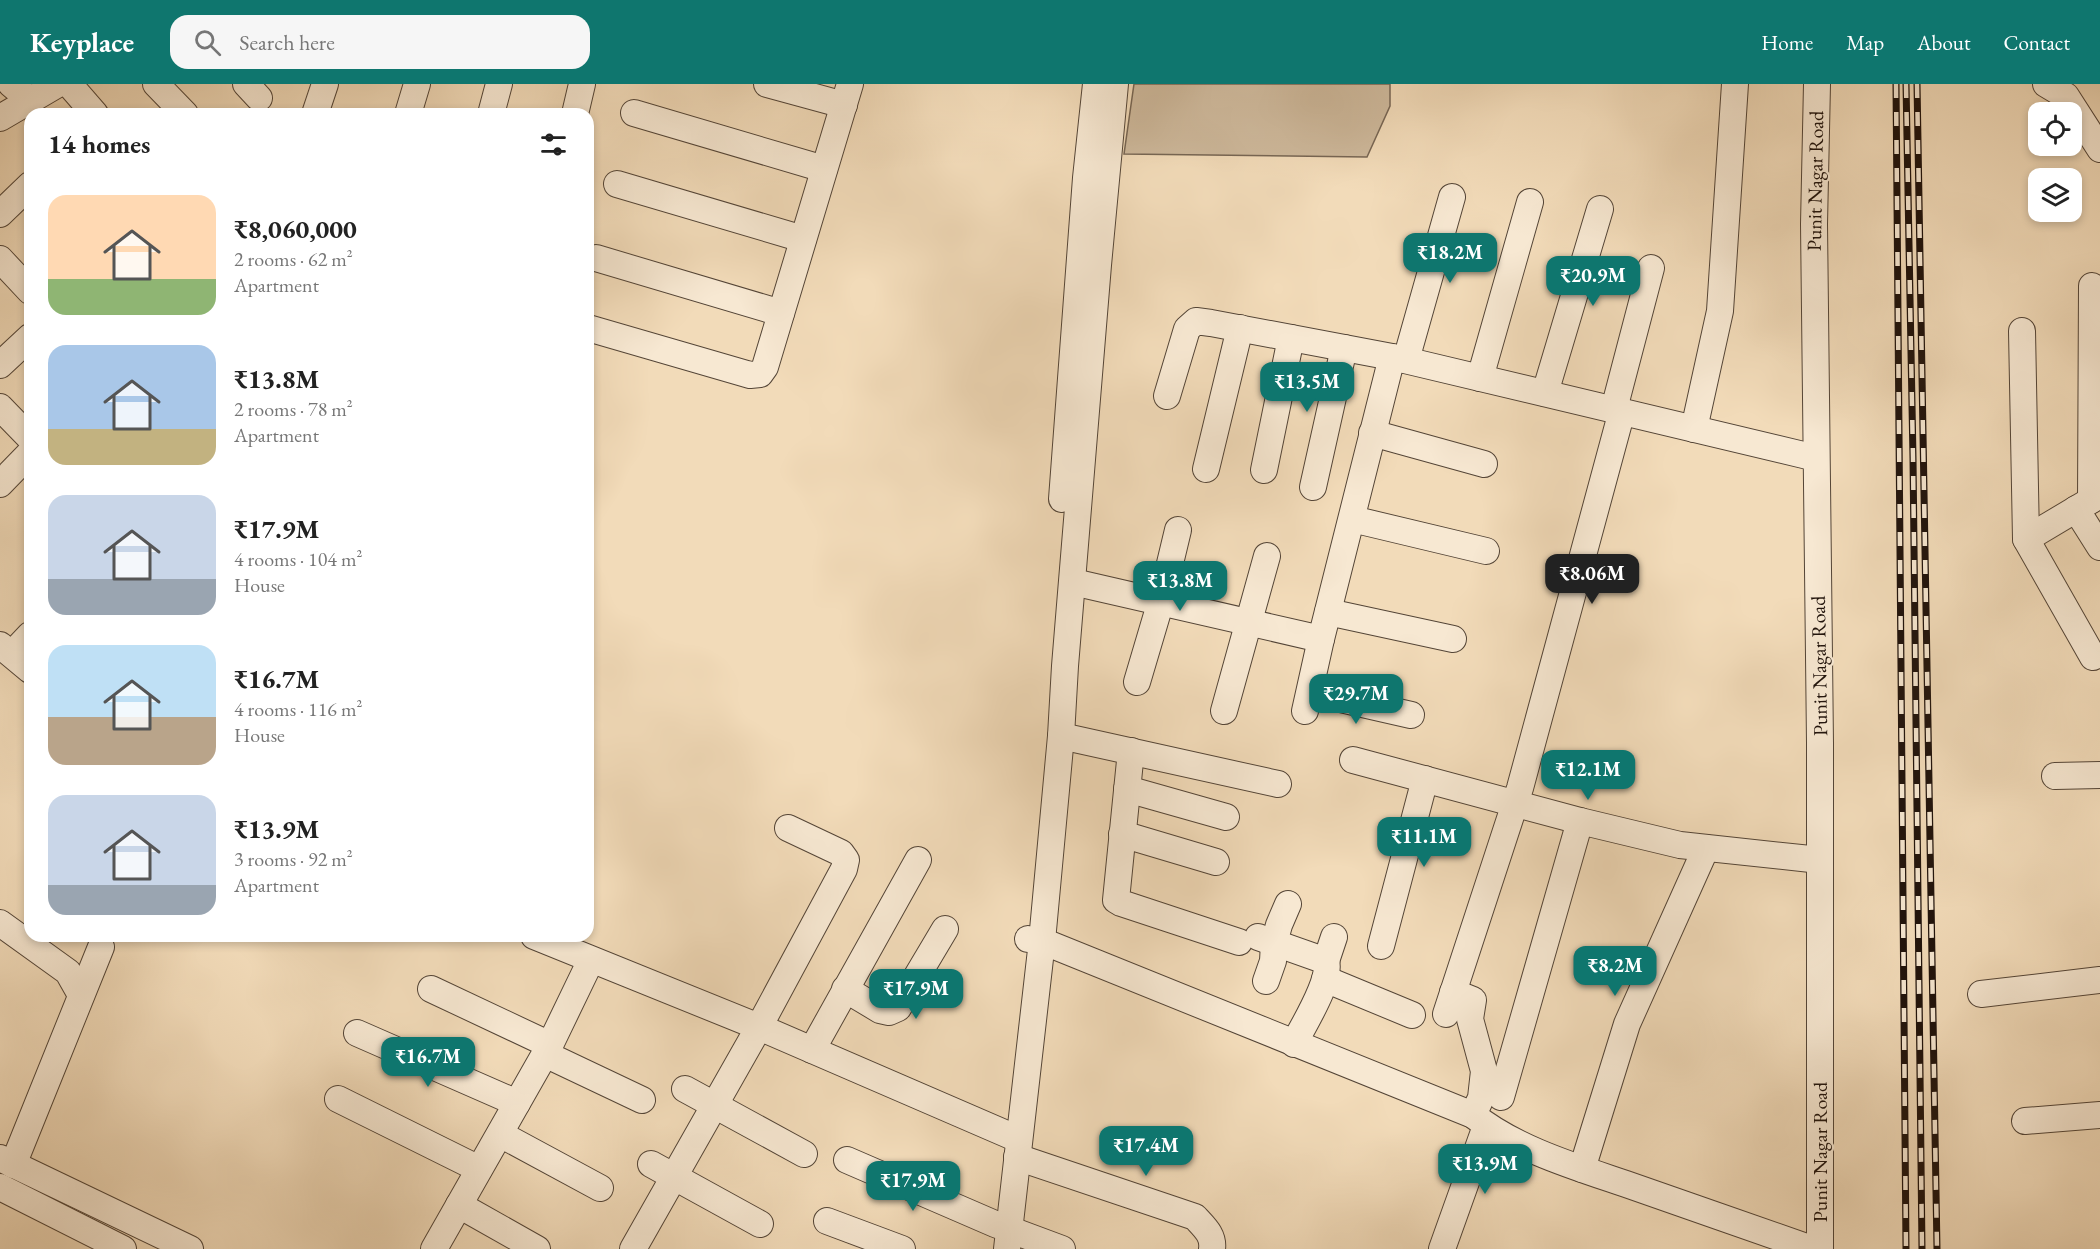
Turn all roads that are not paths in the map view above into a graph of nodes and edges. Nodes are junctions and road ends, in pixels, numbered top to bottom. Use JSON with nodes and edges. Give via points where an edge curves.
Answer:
{"nodes":[{"id":1,"x":58,"y":84,"type":"edge"},
{"id":2,"x":69,"y":84,"type":"edge"},
{"id":3,"x":156,"y":84,"type":"edge"},
{"id":4,"x":325,"y":84,"type":"edge"},
{"id":5,"x":417,"y":84,"type":"edge"},
{"id":6,"x":499,"y":84,"type":"edge"},
{"id":7,"x":582,"y":84,"type":"edge"},
{"id":8,"x":766,"y":84,"type":"edge"},
{"id":9,"x":1096,"y":84,"type":"edge"},
{"id":10,"x":1115,"y":84,"type":"edge"},
{"id":11,"x":1735,"y":84,"type":"edge"},
{"id":12,"x":1817,"y":84,"type":"edge"},
{"id":13,"x":2046,"y":84,"type":"edge"},
{"id":14,"x":19,"y":93,"type":"edge"},
{"id":15,"x":847,"y":94,"type":"edge"},
{"id":16,"x":90,"y":108,"type":"edge"},
{"id":17,"x":179,"y":108,"type":"edge"},
{"id":18,"x":317,"y":108,"type":"edge"},
{"id":19,"x":410,"y":108,"type":"edge"},
{"id":20,"x":492,"y":108,"type":"edge"},
{"id":21,"x":576,"y":108,"type":"edge"},
{"id":22,"x":634,"y":112,"type":"dead end"},
{"id":23,"x":0,"y":118,"type":"edge"},
{"id":24,"x":2100,"y":149,"type":"edge"},
{"id":25,"x":825,"y":169,"type":"junction"},
{"id":26,"x":617,"y":184,"type":"dead end"},
{"id":27,"x":24,"y":191,"type":"edge"},
{"id":28,"x":1452,"y":196,"type":"dead end"},
{"id":29,"x":1530,"y":202,"type":"dead end"},
{"id":30,"x":1600,"y":209,"type":"dead end"},
{"id":31,"x":0,"y":214,"type":"edge"},
{"id":32,"x":803,"y":239,"type":"junction"},
{"id":33,"x":596,"y":258,"type":"dead end"},
{"id":34,"x":0,"y":259,"type":"edge"},
{"id":35,"x":1651,"y":268,"type":"dead end"},
{"id":36,"x":24,"y":285,"type":"edge"},
{"id":37,"x":2092,"y":286,"type":"dead end"},
{"id":38,"x":781,"y":313,"type":"junction"},
{"id":39,"x":1240,"y":328,"type":"junction"},
{"id":40,"x":594,"y":330,"type":"edge"},
{"id":41,"x":2022,"y":331,"type":"dead end"},
{"id":42,"x":1291,"y":338,"type":"junction"},
{"id":43,"x":24,"y":343,"type":"edge"},
{"id":44,"x":1344,"y":348,"type":"junction"},
{"id":45,"x":1399,"y":359,"type":"junction"},
{"id":46,"x":0,"y":365,"type":"edge"},
{"id":47,"x":1480,"y":378,"type":"junction"},
{"id":48,"x":1545,"y":393,"type":"junction"},
{"id":49,"x":1167,"y":396,"type":"dead end"},
{"id":50,"x":0,"y":407,"type":"edge"},
{"id":51,"x":1618,"y":410,"type":"junction"},
{"id":52,"x":1695,"y":429,"type":"junction"},
{"id":53,"x":24,"y":432,"type":"edge"},
{"id":54,"x":1372,"y":433,"type":"junction"},
{"id":55,"x":1816,"y":458,"type":"junction"},
{"id":56,"x":24,"y":459,"type":"edge"},
{"id":57,"x":1484,"y":464,"type":"dead end"},
{"id":58,"x":1206,"y":470,"type":"dead end"},
{"id":59,"x":1264,"y":470,"type":"dead end"},
{"id":60,"x":0,"y":484,"type":"edge"},
{"id":61,"x":1313,"y":488,"type":"dead end"},
{"id":62,"x":2089,"y":501,"type":"edge"},
{"id":63,"x":1352,"y":519,"type":"junction"},
{"id":64,"x":1178,"y":530,"type":"dead end"},
{"id":65,"x":2026,"y":539,"type":"junction"},
{"id":66,"x":2100,"y":547,"type":"edge"},
{"id":67,"x":1486,"y":551,"type":"dead end"},
{"id":68,"x":1267,"y":556,"type":"dead end"},
{"id":69,"x":1073,"y":582,"type":"junction"},
{"id":70,"x":1161,"y":601,"type":"junction"},
{"id":71,"x":1328,"y":612,"type":"junction"},
{"id":72,"x":1249,"y":622,"type":"junction"},
{"id":73,"x":1321,"y":639,"type":"junction"},
{"id":74,"x":1454,"y":639,"type":"dead end"},
{"id":75,"x":24,"y":643,"type":"edge"},
{"id":76,"x":14,"y":656,"type":"edge"},
{"id":77,"x":2093,"y":657,"type":"dead end"},
{"id":78,"x":1137,"y":682,"type":"dead end"},
{"id":79,"x":1224,"y":711,"type":"dead end"},
{"id":80,"x":1411,"y":715,"type":"dead end"},
{"id":81,"x":1061,"y":736,"type":"junction"},
{"id":82,"x":1131,"y":751,"type":"junction"},
{"id":83,"x":1353,"y":760,"type":"dead end"},
{"id":84,"x":2100,"y":775,"type":"edge"},
{"id":85,"x":2055,"y":776,"type":"dead end"},
{"id":86,"x":1425,"y":779,"type":"junction"},
{"id":87,"x":1278,"y":784,"type":"dead end"},
{"id":88,"x":1127,"y":789,"type":"junction"},
{"id":89,"x":1514,"y":804,"type":"junction"},
{"id":90,"x":1226,"y":817,"type":"dead end"},
{"id":91,"x":1580,"y":821,"type":"junction"},
{"id":92,"x":788,"y":828,"type":"dead end"},
{"id":93,"x":1122,"y":834,"type":"junction"},
{"id":94,"x":1706,"y":848,"type":"junction"},
{"id":95,"x":918,"y":860,"type":"dead end"},
{"id":96,"x":1820,"y":860,"type":"junction"},
{"id":97,"x":1216,"y":862,"type":"dead end"},
{"id":98,"x":1288,"y":904,"type":"dead end"},
{"id":99,"x":0,"y":923,"type":"edge"},
{"id":100,"x":945,"y":929,"type":"dead end"},
{"id":101,"x":1334,"y":937,"type":"dead end"},
{"id":102,"x":24,"y":940,"type":"edge"},
{"id":103,"x":1035,"y":940,"type":"junction"},
{"id":104,"x":1257,"y":941,"type":"junction"},
{"id":105,"x":26,"y":942,"type":"edge"},
{"id":106,"x":550,"y":942,"type":"edge"},
{"id":107,"x":1381,"y":946,"type":"dead end"},
{"id":108,"x":101,"y":947,"type":"dead end"},
{"id":109,"x":591,"y":960,"type":"junction"},
{"id":110,"x":1326,"y":970,"type":"junction"},
{"id":111,"x":2100,"y":980,"type":"edge"},
{"id":112,"x":1266,"y":981,"type":"dead end"},
{"id":113,"x":845,"y":989,"type":"junction"},
{"id":114,"x":430,"y":990,"type":"dead end"},
{"id":115,"x":1981,"y":994,"type":"dead end"},
{"id":116,"x":81,"y":995,"type":"junction"},
{"id":117,"x":1412,"y":1015,"type":"dead end"},
{"id":118,"x":759,"y":1027,"type":"junction"},
{"id":119,"x":357,"y":1033,"type":"dead end"},
{"id":120,"x":1294,"y":1044,"type":"junction"},
{"id":121,"x":548,"y":1049,"type":"junction"},
{"id":122,"x":812,"y":1050,"type":"junction"},
{"id":123,"x":1497,"y":1086,"type":"junction"},
{"id":124,"x":685,"y":1089,"type":"dead end"},
{"id":125,"x":338,"y":1099,"type":"dead end"},
{"id":126,"x":642,"y":1100,"type":"dead end"},
{"id":127,"x":517,"y":1103,"type":"junction"},
{"id":128,"x":715,"y":1105,"type":"junction"},
{"id":129,"x":2100,"y":1115,"type":"edge"},
{"id":130,"x":1480,"y":1121,"type":"junction"},
{"id":131,"x":2025,"y":1121,"type":"dead end"},
{"id":132,"x":500,"y":1134,"type":"junction"},
{"id":133,"x":1014,"y":1143,"type":"junction"},
{"id":134,"x":804,"y":1154,"type":"dead end"},
{"id":135,"x":847,"y":1160,"type":"dead end"},
{"id":136,"x":6,"y":1162,"type":"edge"},
{"id":137,"x":651,"y":1164,"type":"dead end"},
{"id":138,"x":479,"y":1169,"type":"junction"},
{"id":139,"x":1582,"y":1169,"type":"junction"},
{"id":140,"x":674,"y":1177,"type":"junction"},
{"id":141,"x":0,"y":1187,"type":"edge"},
{"id":142,"x":600,"y":1188,"type":"dead end"},
{"id":143,"x":459,"y":1205,"type":"junction"},
{"id":144,"x":827,"y":1221,"type":"dead end"},
{"id":145,"x":760,"y":1224,"type":"dead end"},
{"id":146,"x":1001,"y":1238,"type":"edge"},
{"id":147,"x":636,"y":1248,"type":"edge"},
{"id":148,"x":123,"y":1249,"type":"edge"},
{"id":149,"x":190,"y":1249,"type":"edge"},
{"id":150,"x":434,"y":1249,"type":"edge"},
{"id":151,"x":537,"y":1249,"type":"edge"},
{"id":152,"x":902,"y":1249,"type":"edge"},
{"id":153,"x":1062,"y":1249,"type":"edge"},
{"id":154,"x":1212,"y":1249,"type":"edge"},
{"id":155,"x":1443,"y":1249,"type":"edge"},
{"id":156,"x":1812,"y":1249,"type":"edge"},
{"id":157,"x":1820,"y":1249,"type":"edge"}],
"edges":[{"from":1,"to":14,"type":"street"},
{"from":2,"to":16,"type":"street"},
{"from":3,"to":17,"type":"street"},
{"from":4,"to":18,"type":"street"},
{"from":5,"to":19,"type":"street"},
{"from":6,"to":20,"type":"street"},
{"from":7,"to":21,"type":"street"},
{"from":8,"to":15,"type":"street"},
{"from":9,"to":103,"type":"street","via":[[1069,395]]},
{"from":10,"to":69,"type":"street"},
{"from":11,"to":52,"type":"street","via":[[1720,311]]},
{"from":12,"to":55,"type":"street","name":"Punit Nagar Road"},
{"from":13,"to":24,"type":"street","via":[[2066,96]]},
{"from":14,"to":23,"type":"street"},
{"from":15,"to":25,"type":"street"},
{"from":22,"to":25,"type":"street"},
{"from":25,"to":32,"type":"street"},
{"from":26,"to":32,"type":"street"},
{"from":27,"to":31,"type":"street"},
{"from":28,"to":45,"type":"street"},
{"from":29,"to":47,"type":"street"},
{"from":30,"to":48,"type":"street"},
{"from":32,"to":38,"type":"street"},
{"from":33,"to":38,"type":"street"},
{"from":34,"to":36,"type":"street"},
{"from":35,"to":51,"type":"street"},
{"from":37,"to":62,"type":"street"},
{"from":38,"to":40,"type":"street","via":[[765,367],[760,374],[750,375]]},
{"from":39,"to":42,"type":"street"},
{"from":39,"to":49,"type":"street","via":[[1196,321],[1187,329]]},
{"from":39,"to":58,"type":"street"},
{"from":41,"to":65,"type":"street"},
{"from":42,"to":44,"type":"street"},
{"from":42,"to":59,"type":"street"},
{"from":43,"to":46,"type":"street"},
{"from":44,"to":45,"type":"street"},
{"from":44,"to":61,"type":"street"},
{"from":45,"to":47,"type":"street"},
{"from":45,"to":54,"type":"street"},
{"from":47,"to":48,"type":"street"},
{"from":48,"to":51,"type":"street"},
{"from":50,"to":53,"type":"street"},
{"from":51,"to":52,"type":"street"},
{"from":51,"to":89,"type":"street"},
{"from":52,"to":55,"type":"street"},
{"from":54,"to":57,"type":"street"},
{"from":54,"to":63,"type":"street"},
{"from":55,"to":96,"type":"street","name":"Punit Nagar Road"},
{"from":56,"to":60,"type":"street"},
{"from":62,"to":65,"type":"street"},
{"from":62,"to":66,"type":"street"},
{"from":63,"to":67,"type":"street"},
{"from":63,"to":71,"type":"street"},
{"from":64,"to":70,"type":"street"},
{"from":65,"to":77,"type":"street"},
{"from":68,"to":72,"type":"street"},
{"from":69,"to":70,"type":"street"},
{"from":69,"to":81,"type":"street"},
{"from":70,"to":72,"type":"street"},
{"from":70,"to":78,"type":"street"},
{"from":71,"to":73,"type":"street"},
{"from":71,"to":74,"type":"street"},
{"from":72,"to":73,"type":"street"},
{"from":72,"to":79,"type":"street"},
{"from":73,"to":80,"type":"street","via":[[1308,702]]},
{"from":75,"to":76,"type":"street"},
{"from":81,"to":82,"type":"street"},
{"from":81,"to":103,"type":"street"},
{"from":82,"to":87,"type":"street"},
{"from":82,"to":88,"type":"street"},
{"from":83,"to":86,"type":"street"},
{"from":84,"to":85,"type":"street"},
{"from":86,"to":89,"type":"street"},
{"from":86,"to":107,"type":"street"},
{"from":88,"to":90,"type":"street"},
{"from":88,"to":93,"type":"street"},
{"from":89,"to":91,"type":"street"},
{"from":89,"to":123,"type":"street","via":[[1449,1003],[1473,1000],[1470,1019],[1484,1071]]},
{"from":91,"to":94,"type":"street"},
{"from":91,"to":123,"type":"street"},
{"from":92,"to":118,"type":"street","via":[[846,860]]},
{"from":93,"to":97,"type":"street"},
{"from":93,"to":104,"type":"street","via":[[1116,900]]},
{"from":94,"to":96,"type":"street"},
{"from":94,"to":139,"type":"street","via":[[1627,1024]]},
{"from":95,"to":113,"type":"street"},
{"from":96,"to":157,"type":"street","name":"Punit Nagar Road"},
{"from":98,"to":104,"type":"street","via":[[1279,925]]},
{"from":99,"to":102,"type":"street"},
{"from":100,"to":113,"type":"street","via":[[898,1008],[880,1010]]},
{"from":101,"to":110,"type":"street"},
{"from":103,"to":120,"type":"street"},
{"from":103,"to":133,"type":"street"},
{"from":104,"to":110,"type":"street"},
{"from":104,"to":112,"type":"street","via":[[1273,961]]},
{"from":105,"to":116,"type":"street","via":[[68,972]]},
{"from":106,"to":109,"type":"street"},
{"from":108,"to":116,"type":"street"},
{"from":109,"to":118,"type":"street"},
{"from":109,"to":121,"type":"street"},
{"from":110,"to":117,"type":"street"},
{"from":110,"to":120,"type":"street"},
{"from":111,"to":115,"type":"street"},
{"from":113,"to":122,"type":"street"},
{"from":114,"to":121,"type":"street"},
{"from":116,"to":136,"type":"street"},
{"from":118,"to":122,"type":"street"},
{"from":118,"to":128,"type":"street"},
{"from":119,"to":127,"type":"street"},
{"from":120,"to":130,"type":"street"},
{"from":121,"to":126,"type":"street"},
{"from":121,"to":127,"type":"street"},
{"from":122,"to":133,"type":"street"},
{"from":123,"to":130,"type":"street","via":[[1481,1098]]},
{"from":124,"to":128,"type":"street"},
{"from":125,"to":138,"type":"street"},
{"from":127,"to":132,"type":"street"},
{"from":128,"to":134,"type":"street"},
{"from":128,"to":140,"type":"street"},
{"from":129,"to":131,"type":"street"},
{"from":130,"to":139,"type":"street","via":[[1510,1140]]},
{"from":130,"to":155,"type":"street"},
{"from":132,"to":138,"type":"street"},
{"from":132,"to":142,"type":"street"},
{"from":133,"to":146,"type":"street"},
{"from":133,"to":154,"type":"street","via":[[1195,1217],[1210,1233]]},
{"from":135,"to":146,"type":"street"},
{"from":136,"to":149,"type":"street"},
{"from":137,"to":140,"type":"street"},
{"from":138,"to":143,"type":"street"},
{"from":139,"to":156,"type":"street"},
{"from":140,"to":145,"type":"street"},
{"from":140,"to":147,"type":"street"},
{"from":141,"to":148,"type":"street"},
{"from":143,"to":150,"type":"street"},
{"from":143,"to":151,"type":"street"},
{"from":144,"to":152,"type":"street"},
{"from":146,"to":153,"type":"street"}]}
